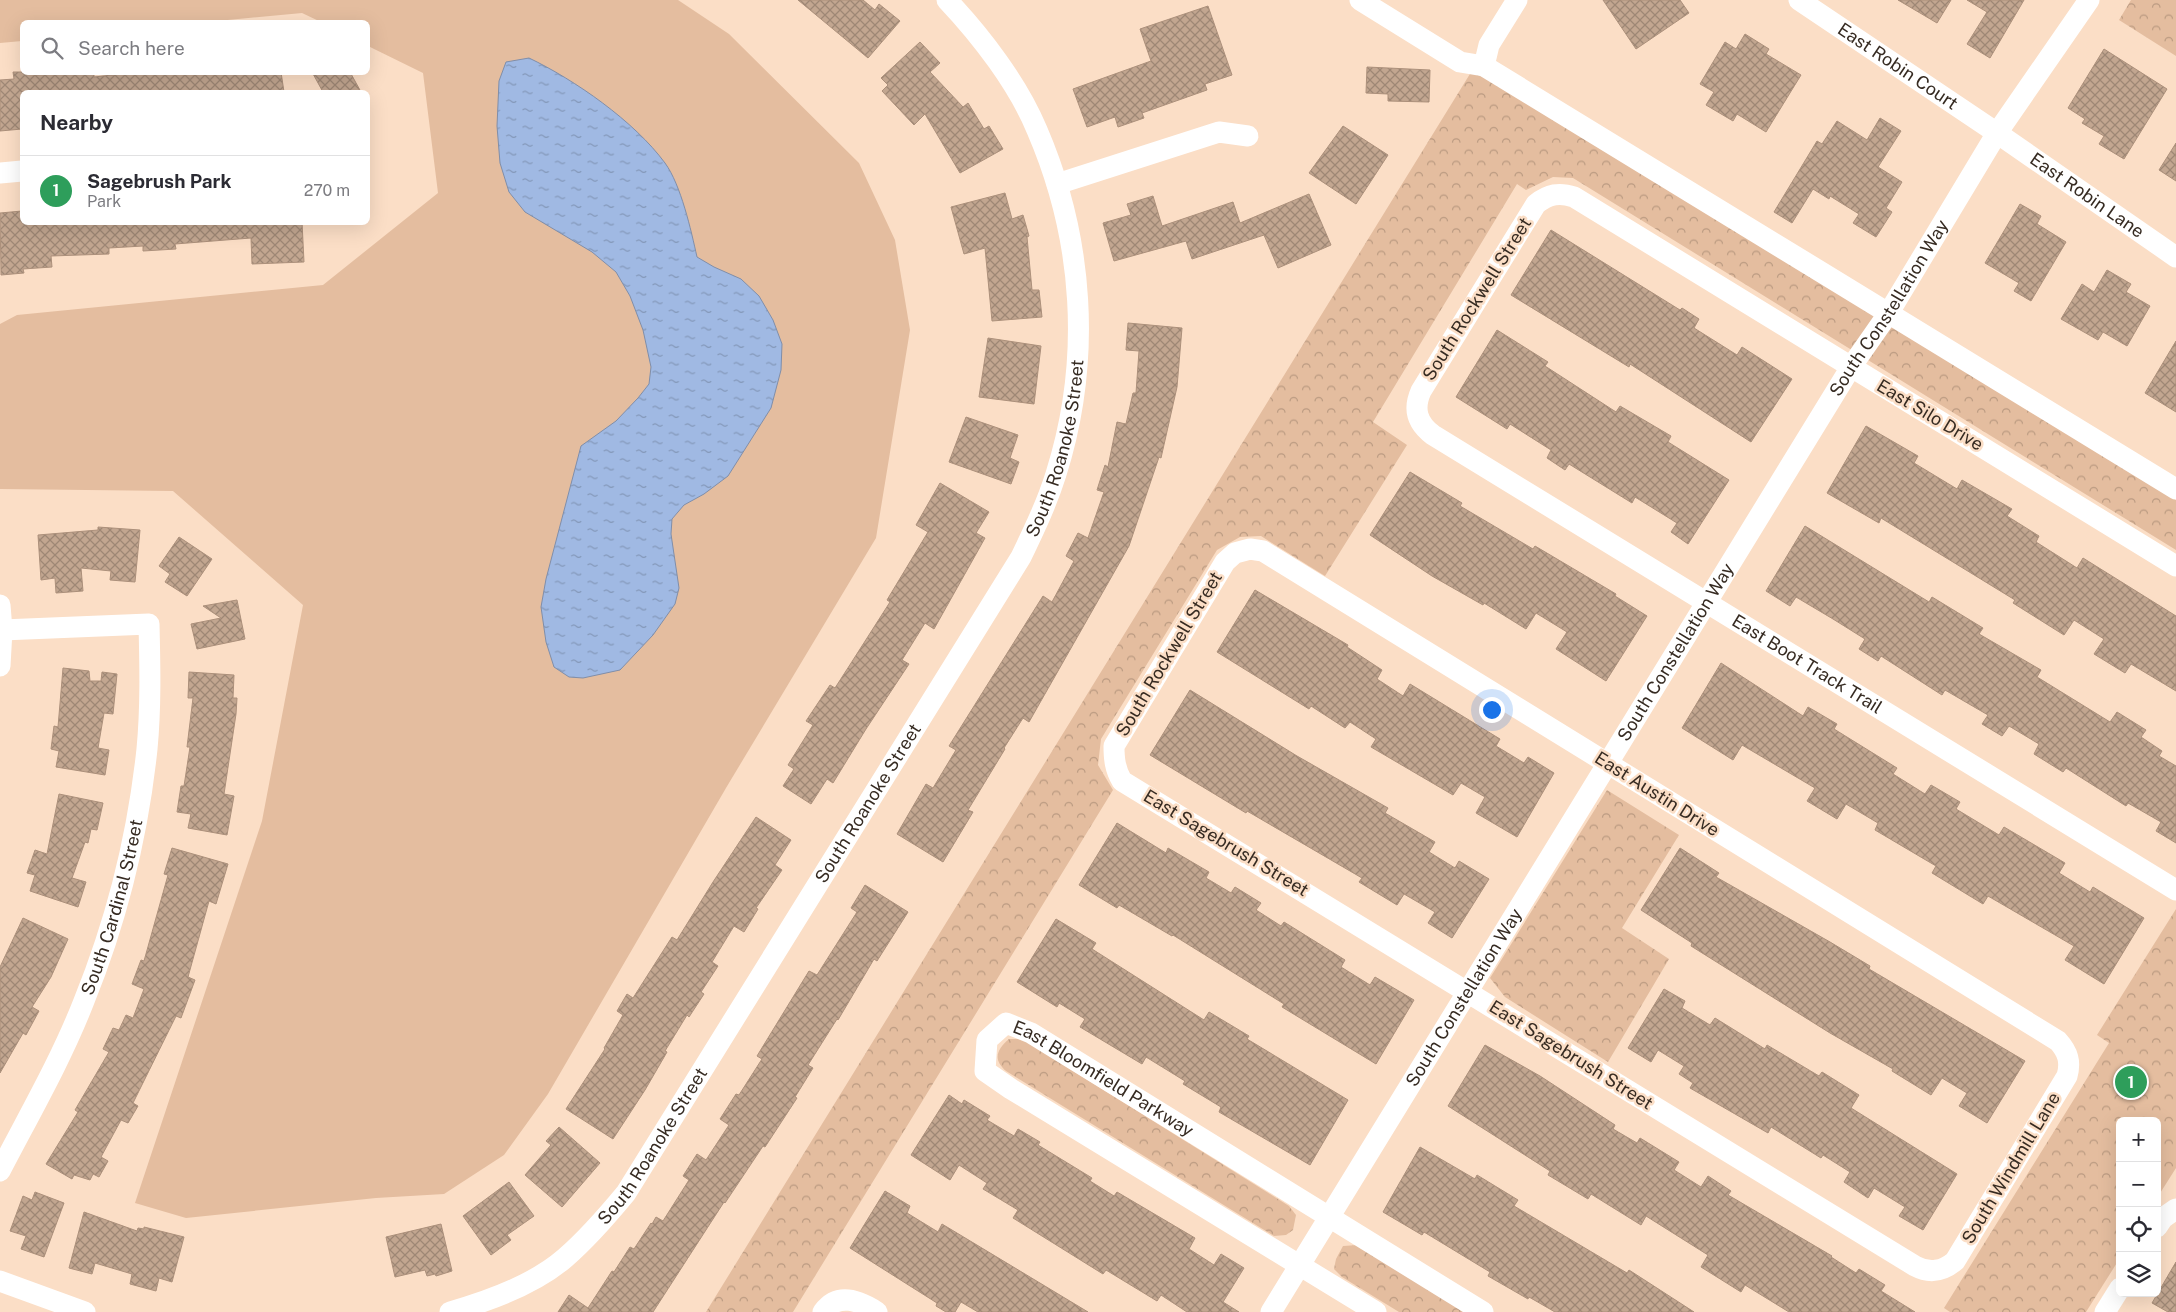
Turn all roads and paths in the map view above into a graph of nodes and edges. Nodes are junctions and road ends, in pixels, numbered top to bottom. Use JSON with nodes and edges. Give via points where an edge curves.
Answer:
{"nodes":[{"id":1,"x":947,"y":0,"type":"edge"},
{"id":2,"x":1360,"y":0,"type":"edge"},
{"id":3,"x":1517,"y":0,"type":"edge"},
{"id":4,"x":1799,"y":0,"type":"edge"},
{"id":5,"x":2089,"y":0,"type":"edge"},
{"id":6,"x":1484,"y":66,"type":"junction"},
{"id":7,"x":1997,"y":133,"type":"junction"},
{"id":8,"x":1248,"y":136,"type":"dead end"},
{"id":9,"x":20,"y":171,"type":"edge"},
{"id":10,"x":0,"y":173,"type":"edge"},
{"id":11,"x":1057,"y":184,"type":"junction"},
{"id":12,"x":1554,"y":194,"type":"joint"},
{"id":13,"x":2176,"y":257,"type":"edge"},
{"id":14,"x":1888,"y":314,"type":"junction"},
{"id":15,"x":1851,"y":367,"type":"junction"},
{"id":16,"x":1418,"y":416,"type":"joint"},
{"id":17,"x":2176,"y":489,"type":"edge"},
{"id":18,"x":1235,"y":552,"type":"joint"},
{"id":19,"x":2176,"y":566,"type":"edge"},
{"id":20,"x":1708,"y":602,"type":"junction"},
{"id":21,"x":0,"y":606,"type":"edge"},
{"id":22,"x":2,"y":630,"type":"junction"},
{"id":23,"x":0,"y":666,"type":"edge"},
{"id":24,"x":1114,"y":760,"type":"joint"},
{"id":25,"x":1608,"y":764,"type":"junction"},
{"id":26,"x":2176,"y":890,"type":"edge"},
{"id":27,"x":1469,"y":992,"type":"junction"},
{"id":28,"x":2069,"y":1057,"type":"joint"},
{"id":29,"x":0,"y":1171,"type":"edge"},
{"id":30,"x":2176,"y":1209,"type":"edge"},
{"id":31,"x":1329,"y":1217,"type":"junction"},
{"id":32,"x":2161,"y":1221,"type":"edge"},
{"id":33,"x":1300,"y":1266,"type":"junction"},
{"id":34,"x":1938,"y":1270,"type":"joint"},
{"id":35,"x":0,"y":1282,"type":"edge"},
{"id":36,"x":2116,"y":1294,"type":"edge"},
{"id":37,"x":830,"y":1307,"type":"edge"},
{"id":38,"x":85,"y":1312,"type":"edge"},
{"id":39,"x":450,"y":1312,"type":"edge"},
{"id":40,"x":877,"y":1312,"type":"edge"},
{"id":41,"x":1272,"y":1312,"type":"edge"},
{"id":42,"x":1376,"y":1312,"type":"edge"},
{"id":43,"x":1483,"y":1312,"type":"edge"},
{"id":44,"x":2105,"y":1312,"type":"edge"}],
"edges":[{"from":1,"to":11,"type":"street","name":"South Roanoke Street","via":[[968,22],[1004,71],[1037,129]]},
{"from":2,"to":6,"type":"street","via":[[1460,62]]},
{"from":3,"to":6,"type":"street","via":[[1489,45]]},
{"from":4,"to":7,"type":"street","name":"East Robin Court"},
{"from":5,"to":7,"type":"street","name":"South Constellation Way"},
{"from":6,"to":14,"type":"street"},
{"from":7,"to":13,"type":"street","name":"East Robin Lane"},
{"from":7,"to":14,"type":"street","name":"South Constellation Way"},
{"from":8,"to":11,"type":"street","via":[[1220,132]]},
{"from":9,"to":10,"type":"street"},
{"from":11,"to":39,"type":"street","name":"South Roanoke Street","via":[[1074,258],[1080,329],[1067,435],[1038,522],[1021,557],[626,1194],[564,1259],[530,1281],[475,1305]]},
{"from":12,"to":15,"type":"street","name":"East Silo Drive","via":[[1574,197]]},
{"from":12,"to":16,"type":"street","name":"South Rockwell Street","via":[[1536,204],[1420,391]]},
{"from":14,"to":15,"type":"street","name":"South Constellation Way"},
{"from":14,"to":17,"type":"street"},
{"from":15,"to":19,"type":"street","name":"East Silo Drive"},
{"from":15,"to":20,"type":"street","name":"South Constellation Way"},
{"from":16,"to":20,"type":"street","name":"East Boot Track Trail","via":[[1425,429]]},
{"from":18,"to":24,"type":"street","name":"South Rockwell Street","via":[[1225,562],[1114,746]]},
{"from":18,"to":25,"type":"street","name":"East Austin Drive","via":[[1263,551]]},
{"from":20,"to":25,"type":"street","name":"South Constellation Way"},
{"from":20,"to":26,"type":"street","name":"East Boot Track Trail"},
{"from":21,"to":22,"type":"street"},
{"from":22,"to":23,"type":"street"},
{"from":22,"to":29,"type":"street","name":"South Cardinal Street","via":[[149,624],[150,699],[147,749],[129,856],[104,946],[84,1003]]},
{"from":24,"to":27,"type":"street","name":"East Sagebrush Street","via":[[1122,780]]},
{"from":25,"to":27,"type":"street","name":"South Constellation Way"},
{"from":25,"to":28,"type":"street","name":"East Austin Drive","via":[[2058,1041]]},
{"from":27,"to":31,"type":"street","name":"South Constellation Way"},
{"from":27,"to":34,"type":"street","name":"East Sagebrush Street","via":[[1915,1266],[1929,1271]]},
{"from":28,"to":34,"type":"street","name":"South Windmill Lane","via":[[2068,1076],[1955,1261]]},
{"from":30,"to":32,"type":"street"},
{"from":31,"to":33,"type":"street","name":"South Constellation Way"},
{"from":31,"to":33,"type":"street","name":"East Bloomfield Parkway","via":[[1031,1033],[1006,1024],[988,1040],[985,1071]]},
{"from":31,"to":43,"type":"street","name":"East Bloomfield Parkway"},
{"from":33,"to":41,"type":"street","name":"South Constellation Way"},
{"from":33,"to":42,"type":"street","name":"East Bloomfield Parkway"},
{"from":35,"to":38,"type":"street"},
{"from":36,"to":44,"type":"street"},
{"from":37,"to":40,"type":"street","via":[[855,1300]]}]}
